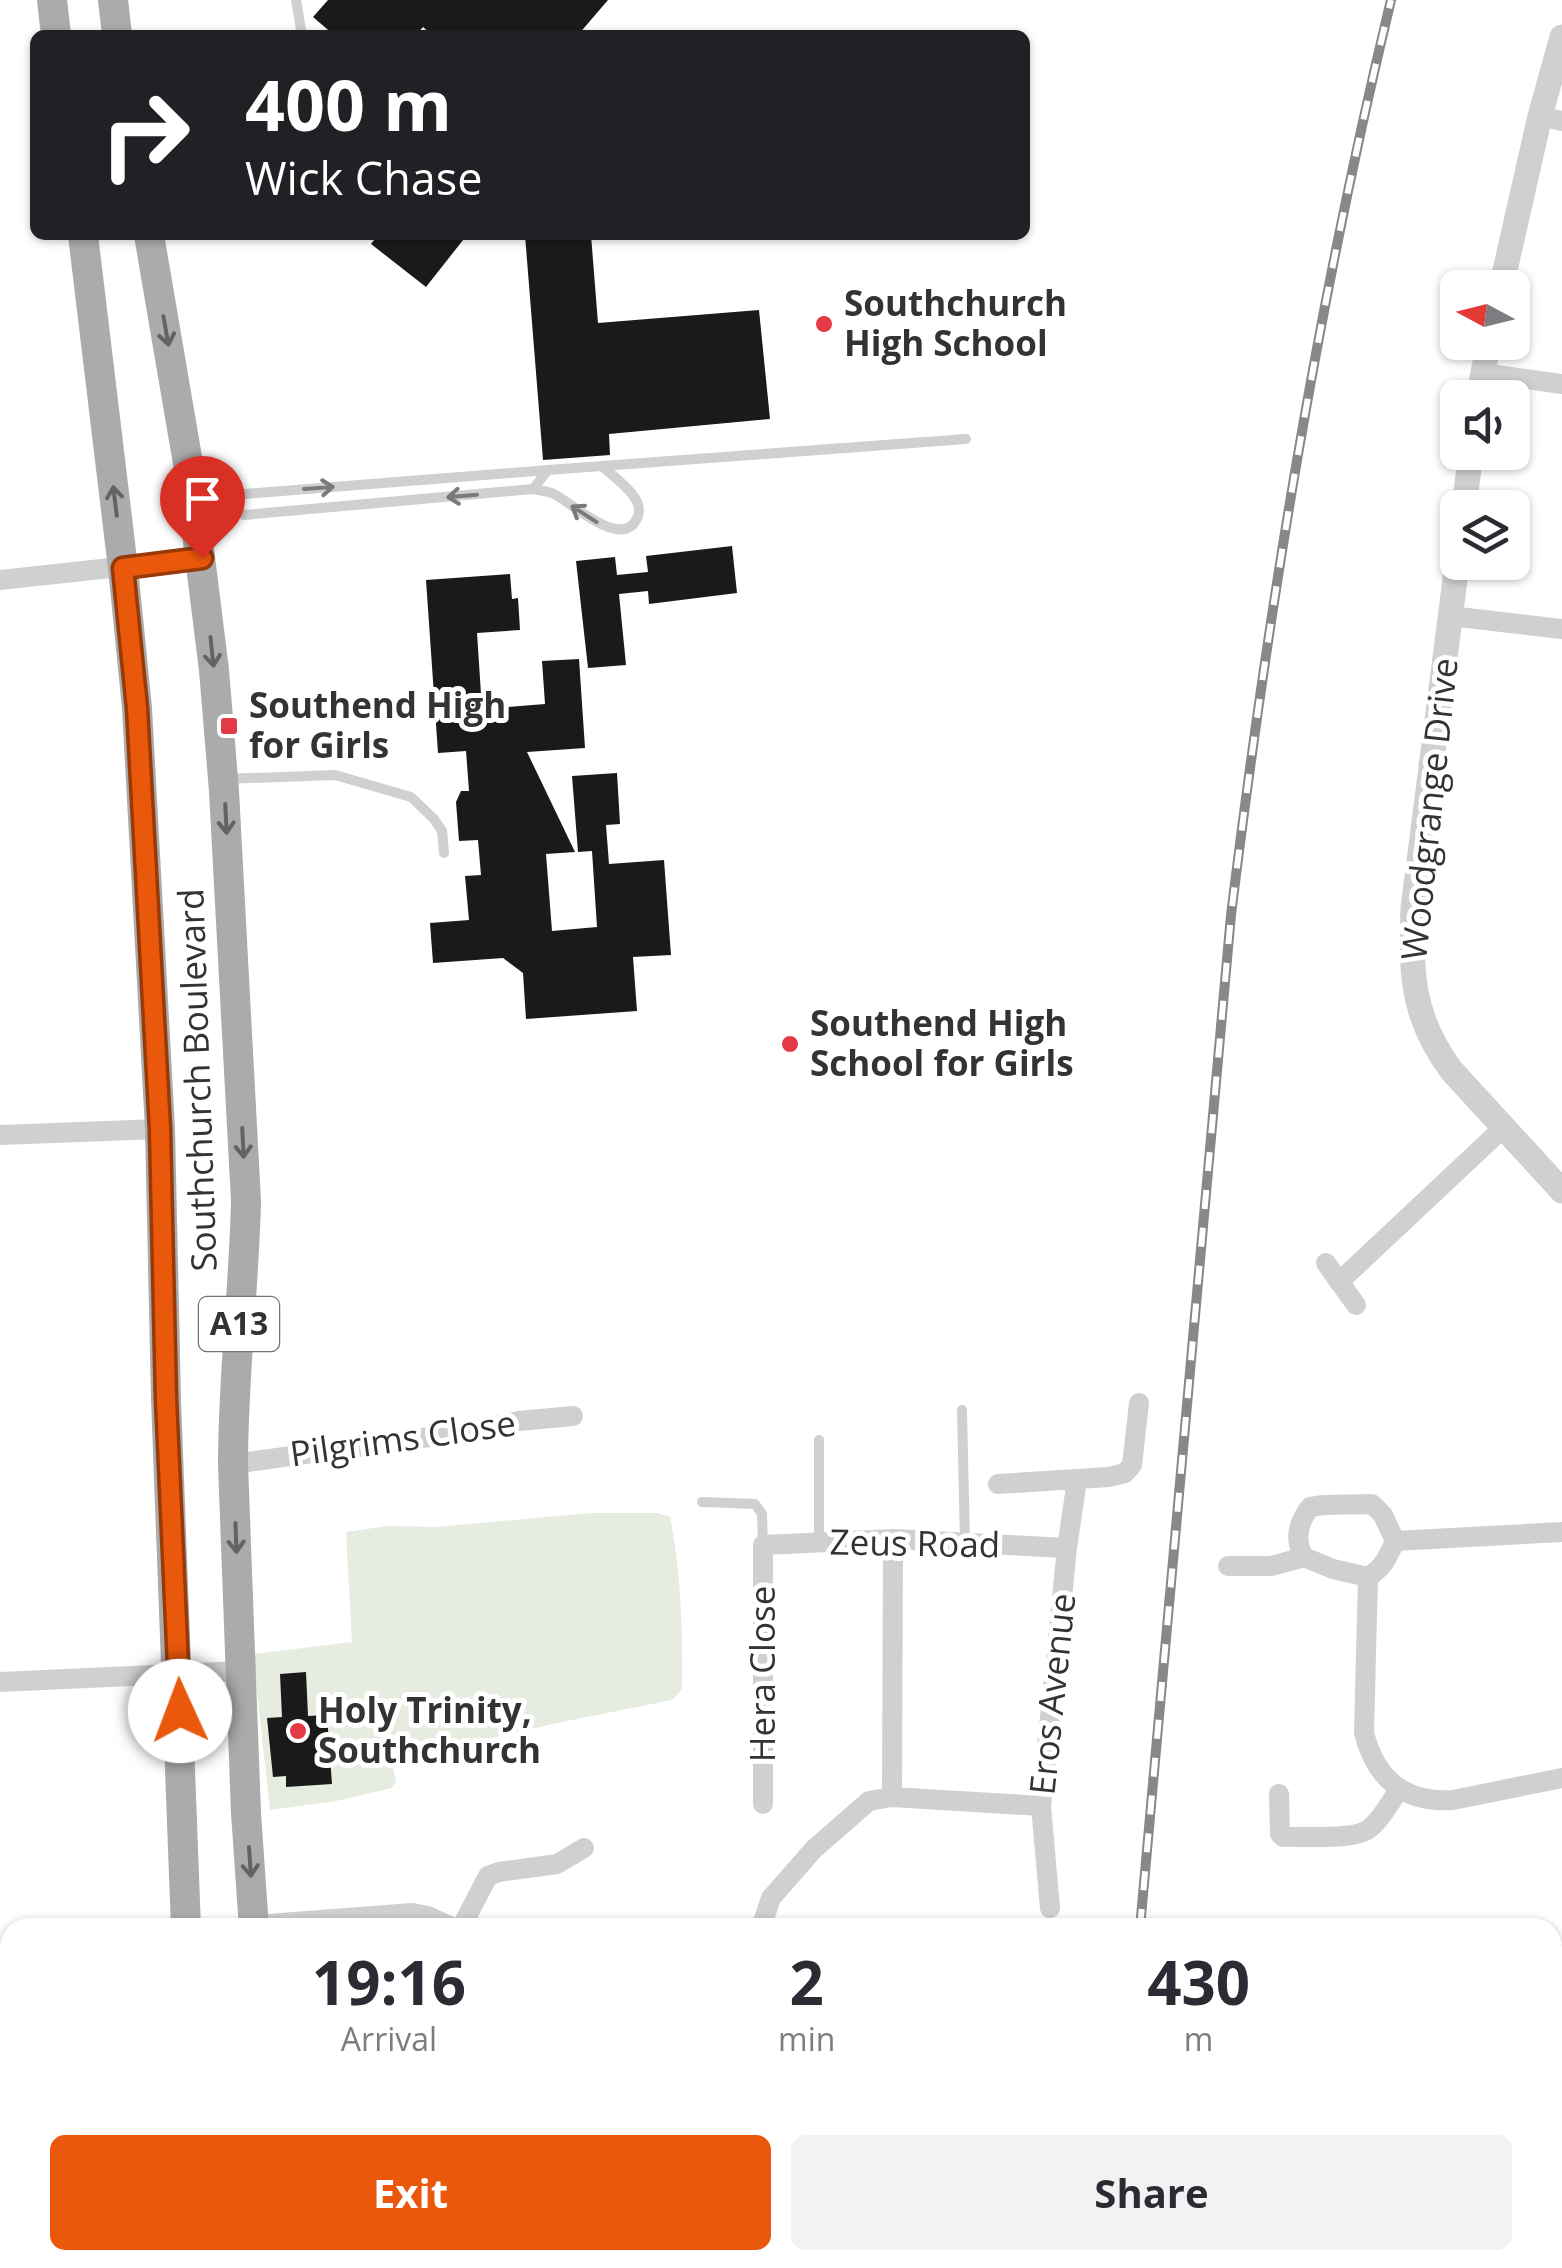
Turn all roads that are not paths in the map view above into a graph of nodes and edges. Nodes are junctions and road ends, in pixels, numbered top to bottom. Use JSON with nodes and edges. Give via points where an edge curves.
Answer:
{"nodes":[{"id":1,"x":52,"y":0,"type":"edge"},
{"id":2,"x":113,"y":0,"type":"edge"},
{"id":3,"x":296,"y":0,"type":"edge"},
{"id":4,"x":55,"y":30,"type":"edge"},
{"id":5,"x":116,"y":30,"type":"edge"},
{"id":6,"x":301,"y":30,"type":"edge"},
{"id":7,"x":1562,"y":37,"type":"edge"},
{"id":8,"x":1551,"y":118,"type":"edge"},
{"id":9,"x":84,"y":240,"type":"edge"},
{"id":10,"x":149,"y":240,"type":"edge"},
{"id":11,"x":1506,"y":270,"type":"edge"},
{"id":12,"x":1530,"y":384,"type":"edge"},
{"id":13,"x":1562,"y":384,"type":"edge"},
{"id":14,"x":966,"y":439,"type":"dead end"},
{"id":15,"x":602,"y":466,"type":"junction"},
{"id":16,"x":548,"y":470,"type":"junction"},
{"id":17,"x":533,"y":490,"type":"junction"},
{"id":18,"x":225,"y":506,"type":"junction"},
{"id":19,"x":193,"y":509,"type":"junction"},
{"id":20,"x":202,"y":558,"type":"junction"},
{"id":21,"x":123,"y":568,"type":"junction"},
{"id":22,"x":0,"y":580,"type":"edge"},
{"id":23,"x":1455,"y":580,"type":"edge"},
{"id":24,"x":1450,"y":616,"type":"junction"},
{"id":25,"x":1562,"y":629,"type":"edge"},
{"id":26,"x":224,"y":778,"type":"junction"},
{"id":27,"x":444,"y":854,"type":"dead end"},
{"id":28,"x":1502,"y":1128,"type":"junction"},
{"id":29,"x":160,"y":1129,"type":"junction"},
{"id":30,"x":0,"y":1135,"type":"edge"},
{"id":31,"x":1562,"y":1191,"type":"edge"},
{"id":32,"x":1326,"y":1262,"type":"dead end"},
{"id":33,"x":1340,"y":1282,"type":"junction"},
{"id":34,"x":1356,"y":1305,"type":"dead end"},
{"id":35,"x":1139,"y":1403,"type":"dead end"},
{"id":36,"x":962,"y":1410,"type":"dead end"},
{"id":37,"x":573,"y":1416,"type":"dead end"},
{"id":38,"x":819,"y":1440,"type":"dead end"},
{"id":39,"x":233,"y":1464,"type":"junction"},
{"id":40,"x":1077,"y":1480,"type":"junction"},
{"id":41,"x":998,"y":1484,"type":"dead end"},
{"id":42,"x":702,"y":1502,"type":"dead end"},
{"id":43,"x":1562,"y":1532,"type":"edge"},
{"id":44,"x":893,"y":1539,"type":"junction"},
{"id":45,"x":1395,"y":1541,"type":"junction"},
{"id":46,"x":819,"y":1542,"type":"junction"},
{"id":47,"x":965,"y":1543,"type":"junction"},
{"id":48,"x":763,"y":1544,"type":"junction"},
{"id":49,"x":1068,"y":1548,"type":"junction"},
{"id":50,"x":1304,"y":1558,"type":"junction"},
{"id":51,"x":1228,"y":1566,"type":"dead end"},
{"id":52,"x":1368,"y":1577,"type":"junction"},
{"id":53,"x":240,"y":1671,"type":"junction"},
{"id":54,"x":178,"y":1675,"type":"junction"},
{"id":55,"x":0,"y":1682,"type":"edge"},
{"id":56,"x":1562,"y":1778,"type":"edge"},
{"id":57,"x":1399,"y":1790,"type":"junction"},
{"id":58,"x":1280,"y":1794,"type":"dead end"},
{"id":59,"x":892,"y":1797,"type":"junction"},
{"id":60,"x":763,"y":1804,"type":"dead end"},
{"id":61,"x":1041,"y":1806,"type":"junction"},
{"id":62,"x":584,"y":1848,"type":"dead end"},
{"id":63,"x":1050,"y":1908,"type":"dead end"},
{"id":64,"x":186,"y":1918,"type":"edge"},
{"id":65,"x":254,"y":1918,"type":"edge"},
{"id":66,"x":344,"y":1918,"type":"edge"},
{"id":67,"x":433,"y":1918,"type":"edge"},
{"id":68,"x":464,"y":1918,"type":"edge"},
{"id":69,"x":765,"y":1918,"type":"edge"}],
"edges":[{"from":1,"to":4,"type":"main road"},
{"from":2,"to":5,"type":"main road"},
{"from":3,"to":6,"type":"lane"},
{"from":7,"to":8,"type":"street"},
{"from":8,"to":11,"type":"street"},
{"from":21,"to":9,"type":"main road","name":"Southchurch Boulevard","number":"A13","one_way":true},
{"from":10,"to":19,"type":"main road","name":"Southchurch Boulevard","number":"A13","one_way":true},
{"from":12,"to":13,"type":"street"},
{"from":14,"to":15,"type":"lane"},
{"from":15,"to":16,"type":"lane"},
{"from":15,"to":17,"type":"lane","one_way":true,"via":[[639,506],[631,525],[619,530],[552,492]]},
{"from":16,"to":17,"type":"lane"},
{"from":18,"to":16,"type":"lane","one_way":true,"via":[[244,494]]},
{"from":17,"to":18,"type":"lane","one_way":true,"via":[[244,515]]},
{"from":18,"to":19,"type":"lane"},
{"from":19,"to":20,"type":"main road","name":"Southchurch Boulevard","number":"A13"},
{"from":20,"to":21,"type":"street"},
{"from":20,"to":26,"type":"main road","name":"Southchurch Boulevard","number":"A13","one_way":true},
{"from":21,"to":22,"type":"street"},
{"from":21,"to":29,"type":"main road","name":"Southchurch Boulevard","number":"A13"},
{"from":23,"to":24,"type":"street","name":"Woodgrange Drive"},
{"from":24,"to":25,"type":"street"},
{"from":24,"to":28,"type":"street","name":"Woodgrange Drive","via":[[1414,908],[1414,987],[1438,1053]]},
{"from":26,"to":27,"type":"lane","via":[[335,775],[411,796],[442,831]]},
{"from":26,"to":39,"type":"main road","name":"Southchurch Boulevard","number":"A13","one_way":true,"via":[[246,1202]]},
{"from":28,"to":31,"type":"street","name":"Woodgrange Drive"},
{"from":28,"to":33,"type":"street"},
{"from":29,"to":30,"type":"street"},
{"from":29,"to":54,"type":"main road","name":"Southchurch Boulevard","number":"A13"},
{"from":32,"to":33,"type":"street"},
{"from":33,"to":34,"type":"street"},
{"from":35,"to":40,"type":"street","via":[[1132,1466],[1125,1473]]},
{"from":36,"to":47,"type":"lane"},
{"from":37,"to":39,"type":"street","name":"Pilgrims Close"},
{"from":38,"to":46,"type":"lane"},
{"from":39,"to":53,"type":"main road","name":"Southchurch Boulevard","number":"A13","one_way":true},
{"from":40,"to":41,"type":"street"},
{"from":40,"to":49,"type":"street","name":"Eros Avenue"},
{"from":42,"to":48,"type":"lane","via":[[755,1504]]},
{"from":43,"to":45,"type":"street"},
{"from":44,"to":46,"type":"street","name":"Zeus Road"},
{"from":44,"to":47,"type":"street","name":"Zeus Road"},
{"from":44,"to":59,"type":"street"},
{"from":45,"to":50,"type":"street","via":[[1372,1504],[1324,1504],[1310,1508],[1298,1530]]},
{"from":45,"to":52,"type":"street"},
{"from":46,"to":48,"type":"street","name":"Zeus Road"},
{"from":47,"to":49,"type":"street","name":"Zeus Road"},
{"from":48,"to":60,"type":"street","name":"Hera Close"},
{"from":49,"to":61,"type":"street","name":"Eros Avenue"},
{"from":50,"to":51,"type":"street"},
{"from":50,"to":52,"type":"street"},
{"from":52,"to":57,"type":"street","via":[[1364,1733],[1380,1770]]},
{"from":53,"to":54,"type":"street"},
{"from":53,"to":65,"type":"main road","name":"Southchurch Boulevard","number":"A13","one_way":true},
{"from":54,"to":55,"type":"street"},
{"from":54,"to":64,"type":"main road","name":"Southchurch Boulevard","number":"A13"},
{"from":56,"to":57,"type":"street","via":[[1453,1800]]},
{"from":57,"to":58,"type":"street","via":[[1373,1826],[1352,1835],[1283,1837]]},
{"from":59,"to":61,"type":"street"},
{"from":59,"to":69,"type":"street","via":[[868,1801],[814,1849],[772,1898]]},
{"from":61,"to":63,"type":"street","name":"Eros Avenue"},
{"from":62,"to":68,"type":"street","via":[[557,1864],[488,1876]]},
{"from":66,"to":67,"type":"street","via":[[412,1912]]}]}
